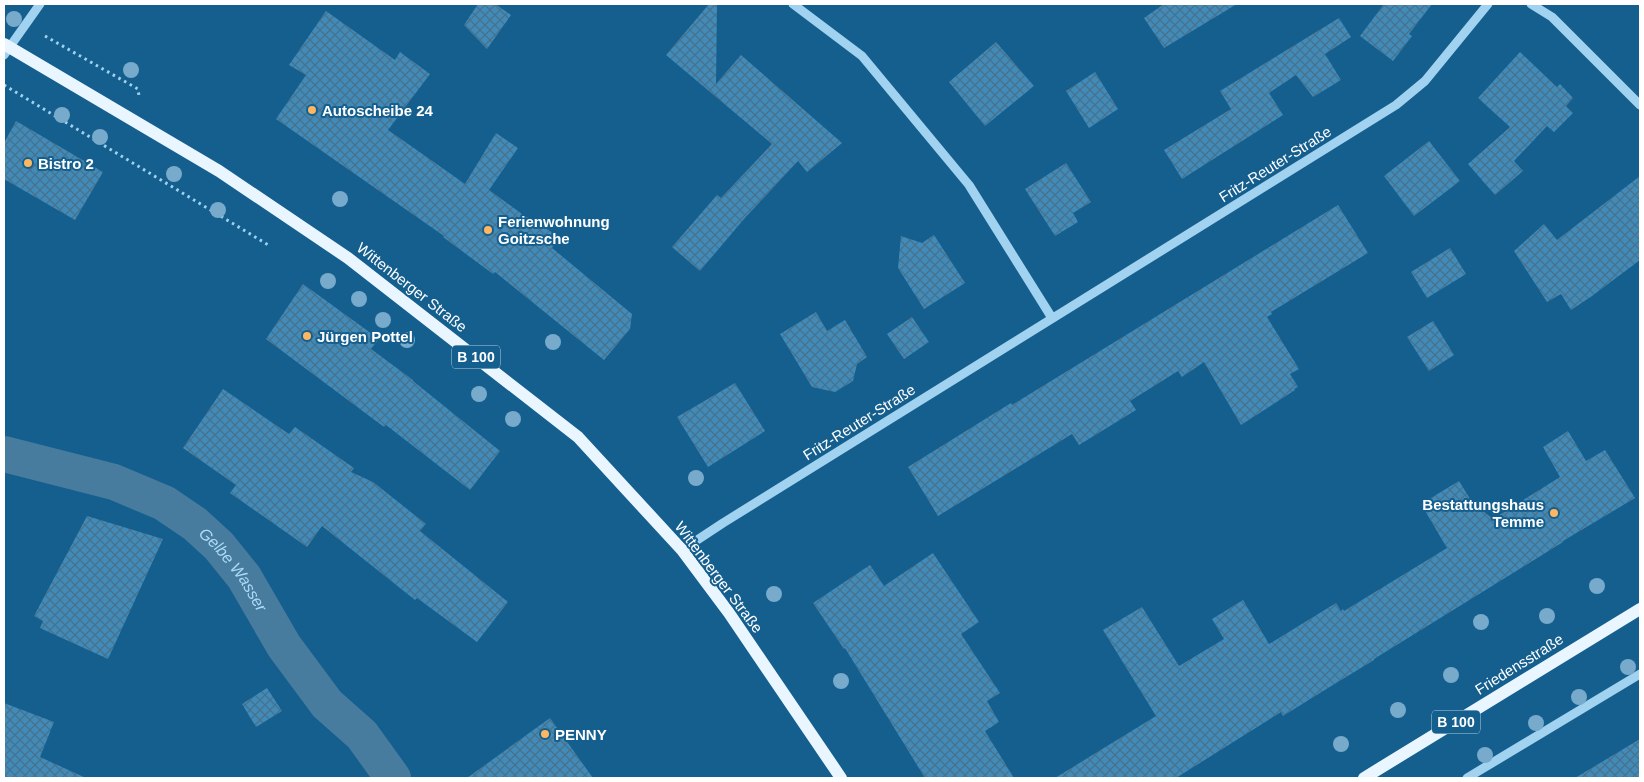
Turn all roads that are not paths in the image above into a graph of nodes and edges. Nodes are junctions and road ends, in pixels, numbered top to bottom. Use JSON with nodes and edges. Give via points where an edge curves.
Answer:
{"nodes":[{"id":1,"x":40,"y":4,"type":"edge"},
{"id":2,"x":793,"y":4,"type":"edge"},
{"id":3,"x":1488,"y":4,"type":"edge"},
{"id":4,"x":1531,"y":4,"type":"edge"},
{"id":5,"x":5,"y":48,"type":"edge"},
{"id":6,"x":1640,"y":105,"type":"edge"},
{"id":7,"x":1052,"y":318,"type":"junction"},
{"id":8,"x":682,"y":550,"type":"junction"},
{"id":9,"x":1640,"y":609,"type":"edge"},
{"id":10,"x":1640,"y":674,"type":"edge"},
{"id":11,"x":841,"y":778,"type":"edge"},
{"id":12,"x":1364,"y":778,"type":"edge"},
{"id":13,"x":1468,"y":778,"type":"edge"}],
"edges":[{"from":1,"to":5,"type":"street"},
{"from":2,"to":7,"type":"street","via":[[862,56],[963,178]]},
{"from":3,"to":7,"type":"street","name":"Fritz-Reuter-Straße","via":[[1425,82],[1396,105]]},
{"from":4,"to":6,"type":"street","via":[[1552,17]]},
{"from":5,"to":8,"type":"main road","name":"Wittenberger Straße","number":"B 100","via":[[219,171],[348,258],[578,437]]},
{"from":7,"to":8,"type":"street","name":"Fritz-Reuter-Straße"},
{"from":8,"to":11,"type":"main road","name":"Wittenberger Straße","number":"B 100","via":[[729,613]]},
{"from":9,"to":12,"type":"main road","name":"Friedensstraße","number":"B 100"},
{"from":10,"to":13,"type":"street"}]}
